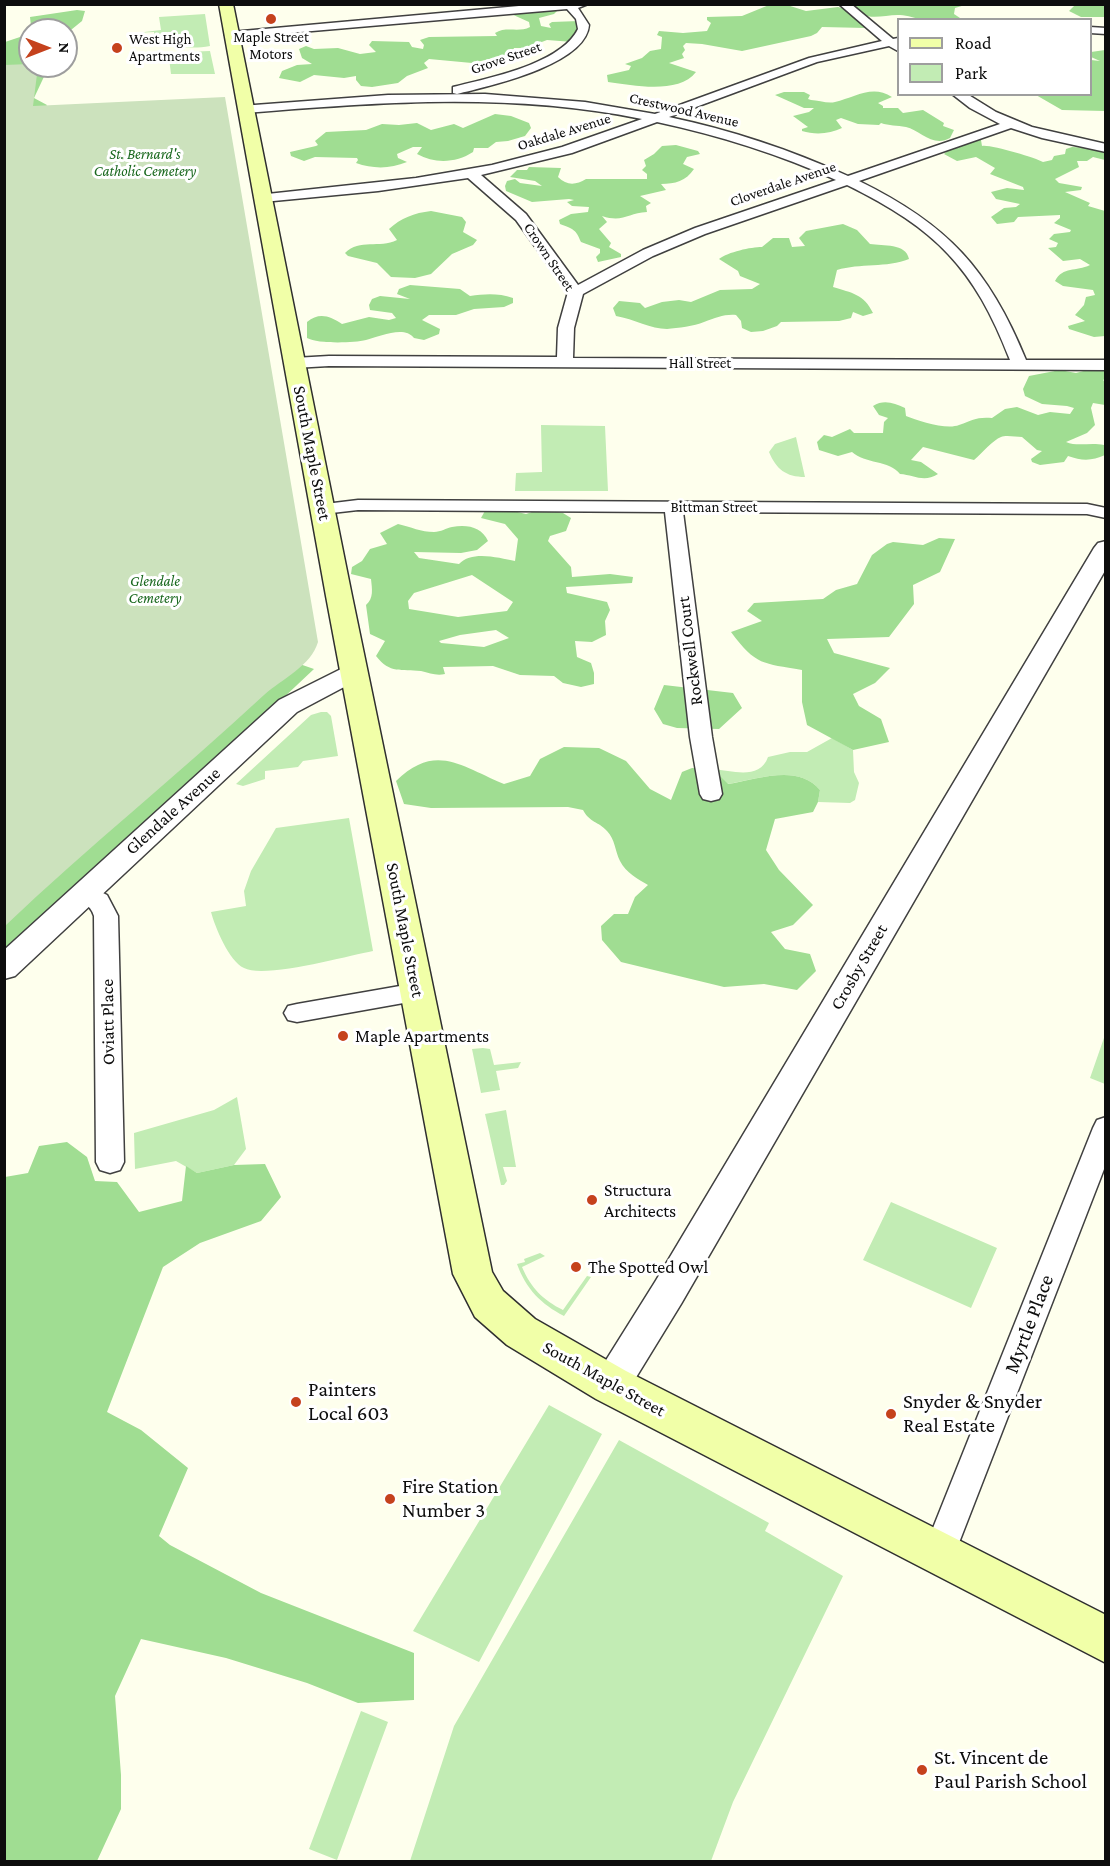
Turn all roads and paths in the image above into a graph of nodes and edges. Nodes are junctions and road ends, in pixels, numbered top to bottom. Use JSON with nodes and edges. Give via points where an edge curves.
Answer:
{"nodes":[{"id":1,"x":226,"y":4,"type":"edge"},
{"id":2,"x":583,"y":4,"type":"edge"},
{"id":3,"x":844,"y":4,"type":"edge"},
{"id":4,"x":571,"y":6,"type":"edge"},
{"id":5,"x":231,"y":35,"type":"junction"},
{"id":6,"x":896,"y":44,"type":"edge"},
{"id":7,"x":961,"y":96,"type":"edge"},
{"id":8,"x":435,"y":97,"type":"junction"},
{"id":9,"x":245,"y":109,"type":"junction"},
{"id":10,"x":658,"y":118,"type":"junction"},
{"id":11,"x":1008,"y":125,"type":"junction"},
{"id":12,"x":1106,"y":148,"type":"edge"},
{"id":13,"x":472,"y":175,"type":"junction"},
{"id":14,"x":847,"y":180,"type":"junction"},
{"id":15,"x":263,"y":198,"type":"junction"},
{"id":16,"x":576,"y":292,"type":"junction"},
{"id":17,"x":565,"y":362,"type":"junction"},
{"id":18,"x":294,"y":363,"type":"junction"},
{"id":19,"x":1020,"y":364,"type":"junction"},
{"id":20,"x":1106,"y":364,"type":"edge"},
{"id":21,"x":673,"y":507,"type":"junction"},
{"id":22,"x":323,"y":509,"type":"junction"},
{"id":23,"x":1106,"y":513,"type":"edge"},
{"id":24,"x":1106,"y":548,"type":"edge"},
{"id":25,"x":354,"y":672,"type":"junction"},
{"id":26,"x":711,"y":794,"type":"dead end"},
{"id":27,"x":85,"y":892,"type":"junction"},
{"id":28,"x":4,"y":969,"type":"edge"},
{"id":29,"x":417,"y":992,"type":"junction"},
{"id":30,"x":297,"y":1013,"type":"dead end"},
{"id":31,"x":1106,"y":1128,"type":"edge"},
{"id":32,"x":110,"y":1162,"type":"dead end"},
{"id":33,"x":611,"y":1385,"type":"junction"},
{"id":34,"x":939,"y":1553,"type":"junction"},
{"id":35,"x":1106,"y":1640,"type":"edge"}],
"edges":[{"from":1,"to":5,"type":"main road","name":"South Maple Street"},
{"from":2,"to":4,"type":"street"},
{"from":3,"to":6,"type":"street"},
{"from":4,"to":5,"type":"street"},
{"from":4,"to":8,"type":"street","name":"Grove Street","via":[[584,28],[574,45],[532,67]]},
{"from":5,"to":9,"type":"main road","name":"South Maple Street"},
{"from":6,"to":10,"type":"street","name":"Oakdale Avenue","via":[[802,64]]},
{"from":7,"to":11,"type":"street"},
{"from":8,"to":9,"type":"street","name":"Crestwood Avenue"},
{"from":8,"to":10,"type":"street","name":"Crestwood Avenue","via":[[560,104]]},
{"from":9,"to":15,"type":"main road","name":"South Maple Street"},
{"from":10,"to":13,"type":"street","name":"Oakdale Avenue","via":[[566,151]]},
{"from":10,"to":14,"type":"street","name":"Crestwood Avenue","via":[[781,153]]},
{"from":11,"to":12,"type":"street"},
{"from":11,"to":14,"type":"street","name":"Cloverdale Avenue"},
{"from":13,"to":15,"type":"street","name":"Oakdale Avenue"},
{"from":13,"to":16,"type":"street","name":"Crown Street","via":[[525,221]]},
{"from":14,"to":16,"type":"street","name":"Cloverdale Avenue","via":[[700,231],[648,253]]},
{"from":14,"to":19,"type":"street","name":"Crestwood Avenue","via":[[914,218],[958,255],[989,294]]},
{"from":15,"to":18,"type":"main road","name":"South Maple Street"},
{"from":16,"to":17,"type":"street","name":"Crown Street","via":[[566,328]]},
{"from":17,"to":18,"type":"street","name":"Hall Street"},
{"from":17,"to":19,"type":"street","name":"Hall Street"},
{"from":18,"to":22,"type":"main road","name":"South Maple Street"},
{"from":19,"to":20,"type":"street","name":"Hall Street"},
{"from":21,"to":22,"type":"street","name":"Bittman Street","via":[[358,505]]},
{"from":21,"to":23,"type":"street","name":"Bittman Street","via":[[1087,509]]},
{"from":21,"to":26,"type":"street","name":"Rockwell Court"},
{"from":22,"to":25,"type":"main road","name":"South Maple Street"},
{"from":24,"to":33,"type":"street","name":"Crosby Street"},
{"from":25,"to":27,"type":"street","name":"Glendale Avenue","via":[[288,706]]},
{"from":25,"to":29,"type":"main road","name":"South Maple Street"},
{"from":27,"to":28,"type":"street","name":"Glendale Avenue"},
{"from":27,"to":32,"type":"street","name":"Oviatt Place","via":[[97,899],[106,916]]},
{"from":29,"to":30,"type":"street"},
{"from":29,"to":33,"type":"main road","name":"South Maple Street","via":[[473,1274],[489,1304],[521,1332]]},
{"from":31,"to":34,"type":"street","name":"Myrtle Place"},
{"from":33,"to":34,"type":"main road","name":"South Maple Street"},
{"from":34,"to":35,"type":"main road","name":"South Maple Street"}]}
